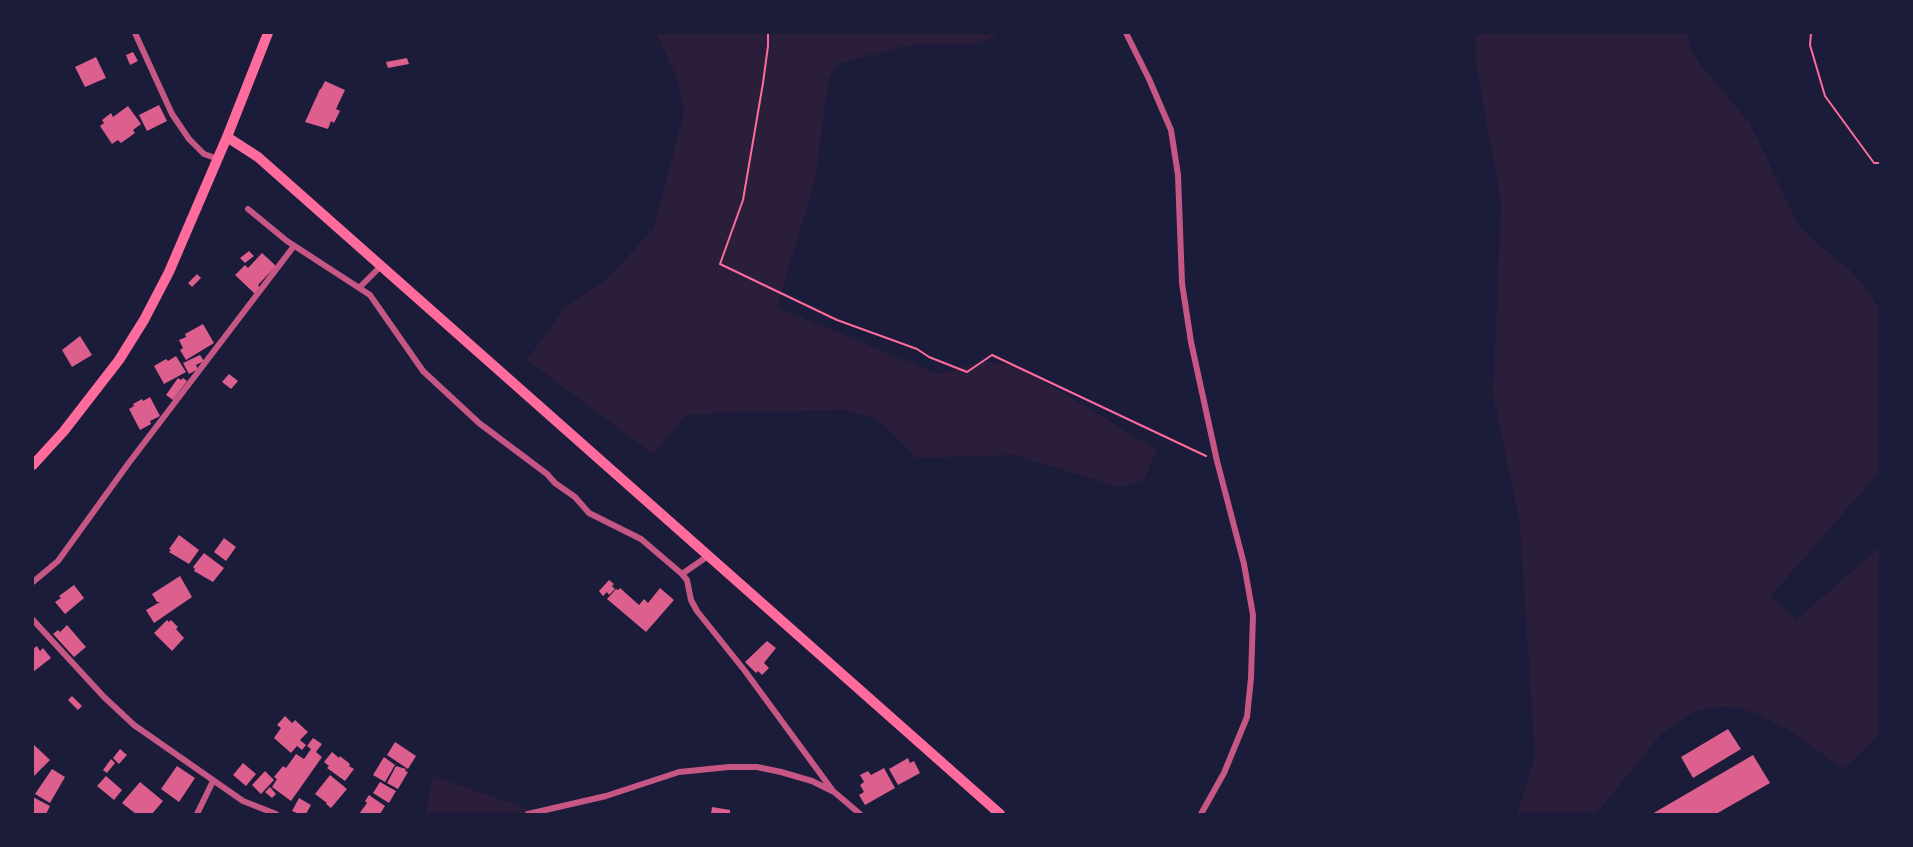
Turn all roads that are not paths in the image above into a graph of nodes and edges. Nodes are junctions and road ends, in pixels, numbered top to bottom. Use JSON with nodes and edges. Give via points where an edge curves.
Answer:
{"nodes":[{"id":1,"x":135,"y":33,"type":"edge"},
{"id":2,"x":268,"y":33,"type":"edge"},
{"id":3,"x":1126,"y":33,"type":"edge"},
{"id":4,"x":227,"y":137,"type":"junction"},
{"id":5,"x":218,"y":159,"type":"junction"},
{"id":6,"x":248,"y":209,"type":"dead end"},
{"id":7,"x":294,"y":246,"type":"junction"},
{"id":8,"x":382,"y":265,"type":"junction"},
{"id":9,"x":359,"y":288,"type":"junction"},
{"id":10,"x":33,"y":465,"type":"edge"},
{"id":11,"x":708,"y":556,"type":"junction"},
{"id":12,"x":682,"y":574,"type":"junction"},
{"id":13,"x":33,"y":582,"type":"edge"},
{"id":14,"x":33,"y":620,"type":"edge"},
{"id":15,"x":213,"y":781,"type":"junction"},
{"id":16,"x":833,"y":791,"type":"junction"},
{"id":17,"x":197,"y":814,"type":"edge"},
{"id":18,"x":276,"y":814,"type":"edge"},
{"id":19,"x":528,"y":814,"type":"edge"},
{"id":20,"x":860,"y":814,"type":"edge"},
{"id":21,"x":1000,"y":814,"type":"edge"},
{"id":22,"x":1201,"y":814,"type":"edge"}],
"edges":[{"from":1,"to":5,"type":"street","via":[[172,114],[204,154]]},
{"from":2,"to":4,"type":"main road"},
{"from":3,"to":22,"type":"street","via":[[1171,130],[1178,175],[1182,283],[1191,342],[1253,615],[1246,717],[1224,773]]},
{"from":4,"to":5,"type":"main road"},
{"from":4,"to":8,"type":"main road","via":[[258,157]]},
{"from":5,"to":10,"type":"main road","via":[[144,320],[119,360]]},
{"from":6,"to":7,"type":"street"},
{"from":7,"to":9,"type":"street"},
{"from":7,"to":13,"type":"street","via":[[58,561]]},
{"from":8,"to":9,"type":"street"},
{"from":8,"to":11,"type":"main road"},
{"from":9,"to":12,"type":"street","via":[[370,295],[423,371],[479,423],[547,474],[589,513],[641,539]]},
{"from":11,"to":12,"type":"street"},
{"from":11,"to":21,"type":"main road"},
{"from":12,"to":16,"type":"street","via":[[697,611]]},
{"from":14,"to":15,"type":"street","via":[[134,725]]},
{"from":15,"to":17,"type":"street"},
{"from":15,"to":18,"type":"street","via":[[243,801]]},
{"from":16,"to":19,"type":"street","via":[[781,772],[729,766],[679,772],[606,796]]},
{"from":16,"to":20,"type":"street"}]}
